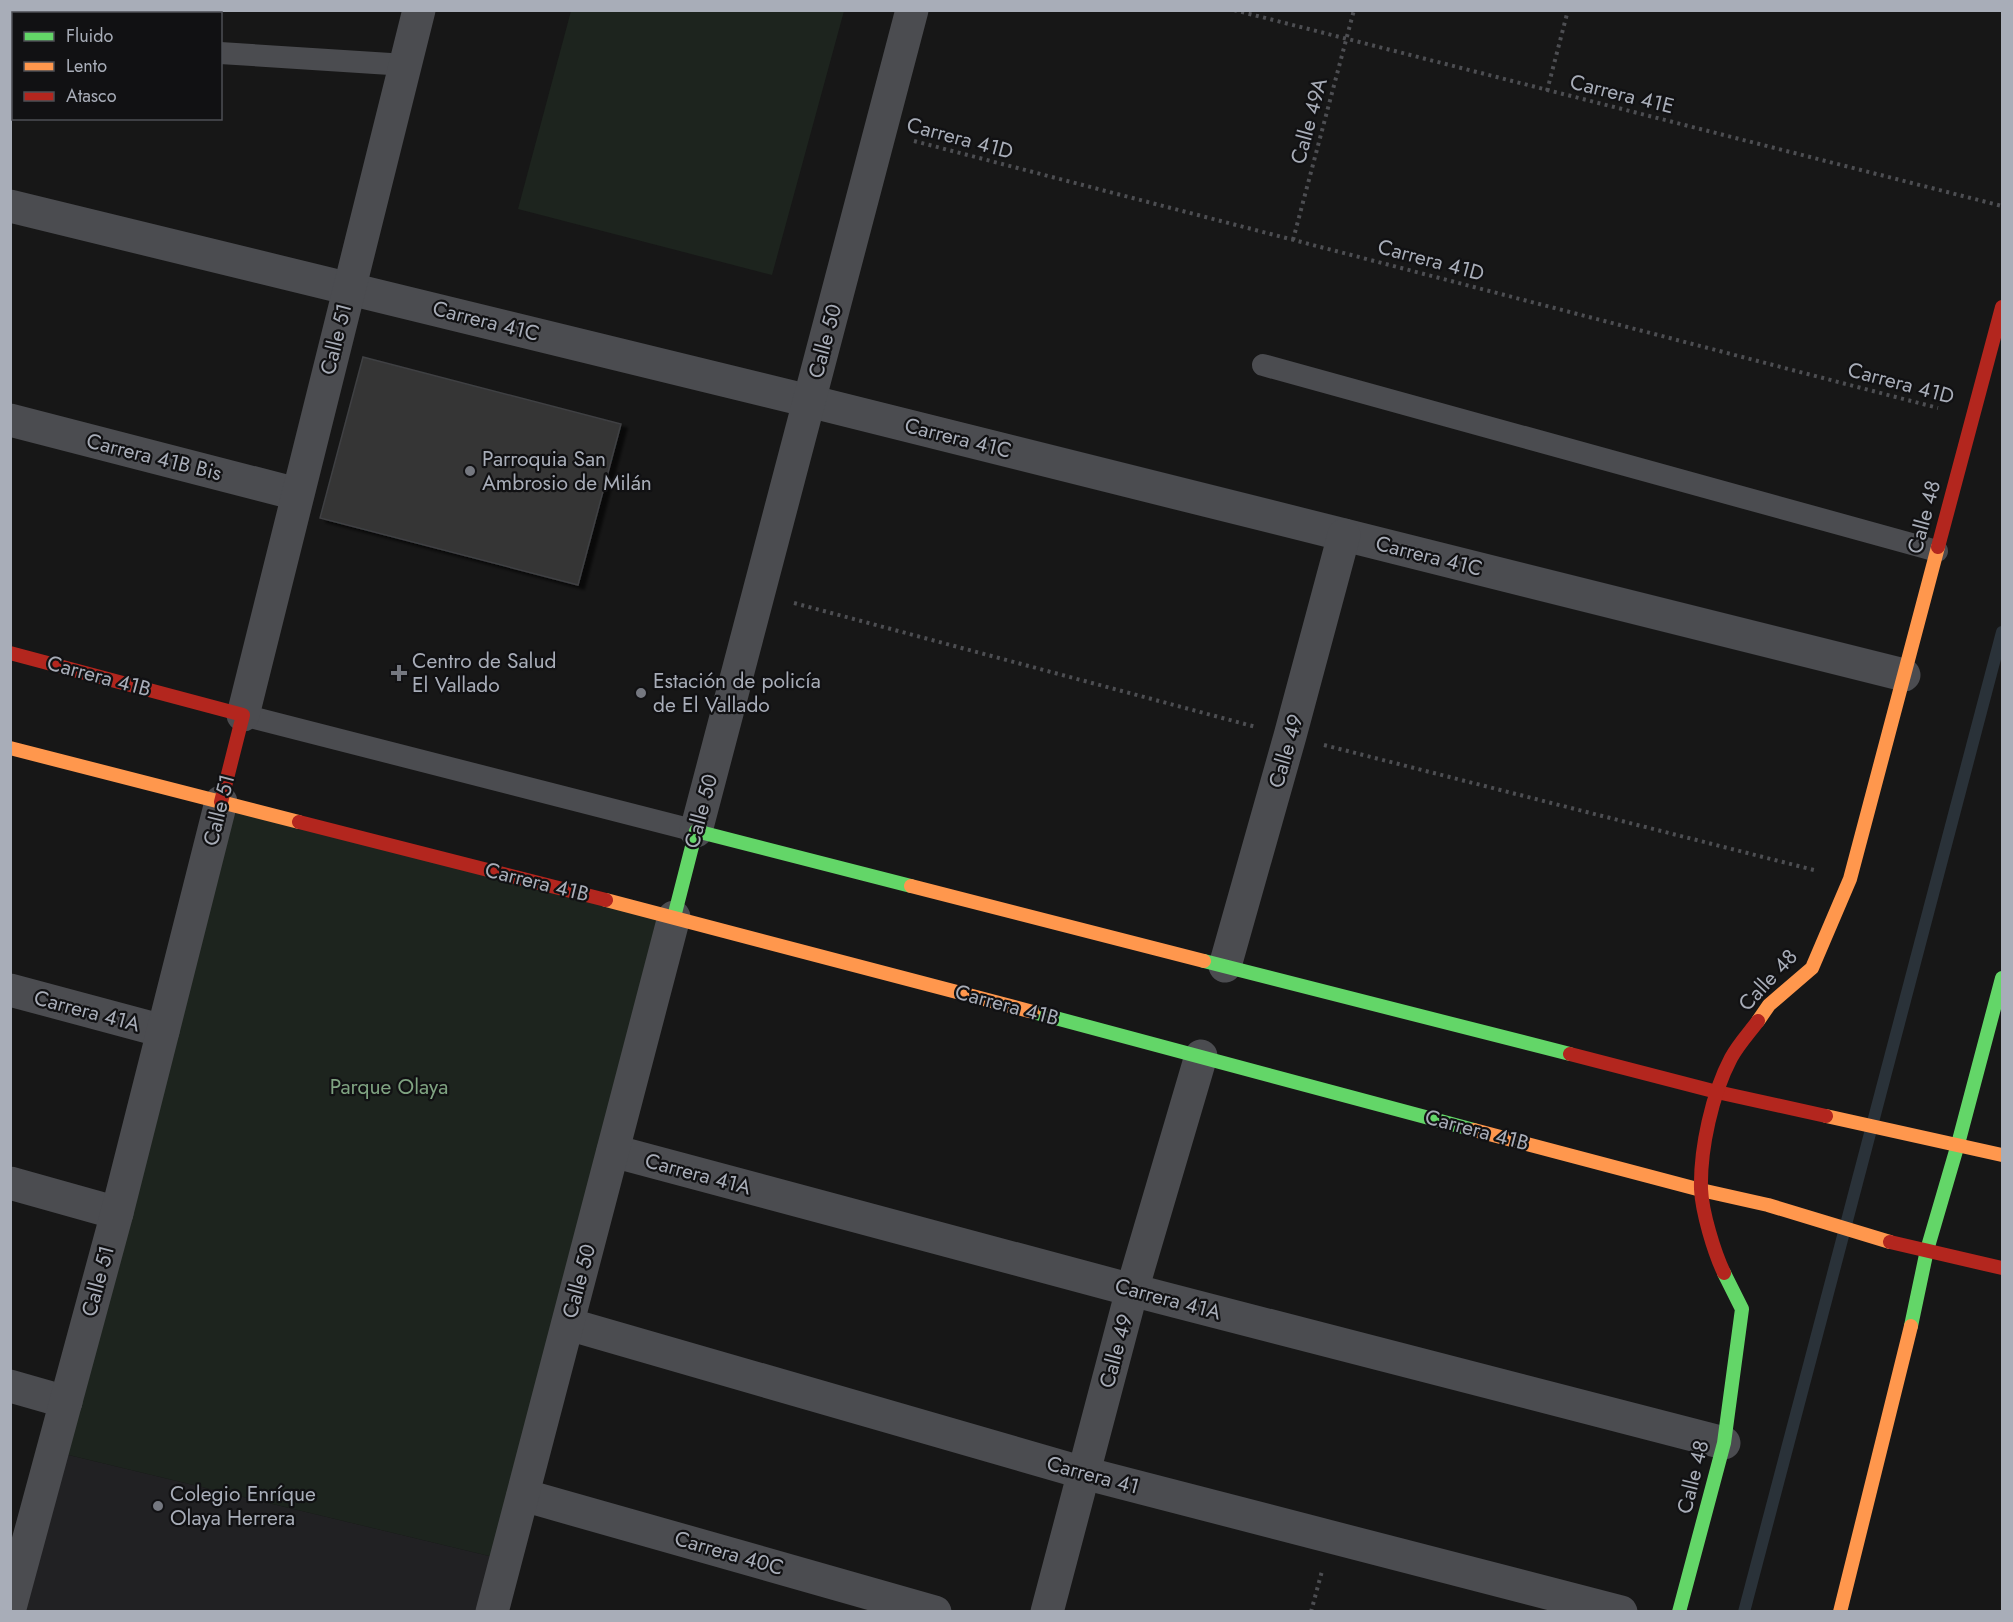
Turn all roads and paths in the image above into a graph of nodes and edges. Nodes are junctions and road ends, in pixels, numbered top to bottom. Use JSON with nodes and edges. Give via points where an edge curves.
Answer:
{"nodes":[{"id":1,"x":419,"y":10,"type":"edge"},
{"id":2,"x":912,"y":10,"type":"edge"},
{"id":3,"x":1234,"y":10,"type":"edge"},
{"id":4,"x":1354,"y":10,"type":"edge"},
{"id":5,"x":1568,"y":10,"type":"edge"},
{"id":6,"x":1346,"y":39,"type":"junction"},
{"id":7,"x":222,"y":53,"type":"edge"},
{"id":8,"x":406,"y":65,"type":"junction"},
{"id":9,"x":1546,"y":91,"type":"junction"},
{"id":10,"x":880,"y":132,"type":"junction"},
{"id":11,"x":10,"y":206,"type":"edge"},
{"id":12,"x":2002,"y":206,"type":"edge"},
{"id":13,"x":1293,"y":240,"type":"junction"},
{"id":14,"x":349,"y":288,"type":"junction"},
{"id":15,"x":2002,"y":307,"type":"edge"},
{"id":16,"x":1263,"y":365,"type":"dead end"},
{"id":17,"x":809,"y":401,"type":"junction"},
{"id":18,"x":1973,"y":417,"type":"junction"},
{"id":19,"x":10,"y":420,"type":"edge"},
{"id":20,"x":297,"y":494,"type":"junction"},
{"id":21,"x":1344,"y":535,"type":"junction"},
{"id":22,"x":1937,"y":551,"type":"junction"},
{"id":23,"x":10,"y":652,"type":"edge"},
{"id":24,"x":1904,"y":675,"type":"junction"},
{"id":25,"x":243,"y":714,"type":"junction"},
{"id":26,"x":10,"y":748,"type":"edge"},
{"id":27,"x":221,"y":802,"type":"junction"},
{"id":28,"x":696,"y":831,"type":"junction"},
{"id":29,"x":674,"y":917,"type":"junction"},
{"id":30,"x":1225,"y":966,"type":"junction"},
{"id":31,"x":2002,"y":978,"type":"edge"},
{"id":32,"x":10,"y":990,"type":"edge"},
{"id":33,"x":163,"y":1031,"type":"junction"},
{"id":34,"x":1201,"y":1056,"type":"junction"},
{"id":35,"x":1717,"y":1092,"type":"junction"},
{"id":36,"x":1958,"y":1144,"type":"junction"},
{"id":37,"x":613,"y":1151,"type":"junction"},
{"id":38,"x":2002,"y":1155,"type":"edge"},
{"id":39,"x":10,"y":1183,"type":"edge"},
{"id":40,"x":1701,"y":1190,"type":"junction"},
{"id":41,"x":117,"y":1213,"type":"junction"},
{"id":42,"x":1927,"y":1250,"type":"junction"},
{"id":43,"x":2002,"y":1268,"type":"edge"},
{"id":44,"x":1132,"y":1290,"type":"junction"},
{"id":45,"x":568,"y":1324,"type":"junction"},
{"id":46,"x":10,"y":1386,"type":"edge"},
{"id":47,"x":66,"y":1402,"type":"junction"},
{"id":48,"x":1724,"y":1443,"type":"junction"},
{"id":49,"x":1084,"y":1473,"type":"junction"},
{"id":50,"x":523,"y":1496,"type":"junction"},
{"id":51,"x":16,"y":1566,"type":"edge"},
{"id":52,"x":10,"y":1608,"type":"edge"},
{"id":53,"x":492,"y":1611,"type":"edge"},
{"id":54,"x":935,"y":1611,"type":"edge"},
{"id":55,"x":1047,"y":1611,"type":"edge"},
{"id":56,"x":1621,"y":1611,"type":"edge"},
{"id":57,"x":1679,"y":1611,"type":"edge"},
{"id":58,"x":1840,"y":1611,"type":"edge"}],
"edges":[{"from":1,"to":8,"type":"street","name":"Calle 51"},
{"from":2,"to":10,"type":"street","name":"Calle 50"},
{"from":3,"to":6,"type":"path","name":"Carrera 41E"},
{"from":4,"to":6,"type":"path","name":"Calle 49A"},
{"from":5,"to":9,"type":"path"},
{"from":6,"to":9,"type":"path","name":"Carrera 41E"},
{"from":6,"to":13,"type":"path","name":"Calle 49A"},
{"from":7,"to":8,"type":"lane"},
{"from":8,"to":14,"type":"street","name":"Calle 51"},
{"from":9,"to":12,"type":"path","name":"Carrera 41E"},
{"from":10,"to":13,"type":"path","name":"Carrera 41D"},
{"from":10,"to":17,"type":"street","name":"Calle 50"},
{"from":11,"to":14,"type":"street","name":"Carrera 41C"},
{"from":13,"to":18,"type":"path","name":"Carrera 41D"},
{"from":14,"to":17,"type":"street","name":"Carrera 41C"},
{"from":14,"to":20,"type":"street","name":"Calle 51"},
{"from":15,"to":18,"type":"street","name":"Calle 48"},
{"from":16,"to":22,"type":"lane"},
{"from":17,"to":21,"type":"street","name":"Carrera 41C"},
{"from":17,"to":28,"type":"street","name":"Calle 50"},
{"from":18,"to":22,"type":"street","name":"Calle 48"},
{"from":19,"to":20,"type":"street","name":"Carrera 41B Bis"},
{"from":20,"to":25,"type":"street","name":"Calle 51"},
{"from":21,"to":24,"type":"street","name":"Carrera 41C"},
{"from":21,"to":30,"type":"street","name":"Calle 49"},
{"from":22,"to":24,"type":"street","name":"Calle 48"},
{"from":23,"to":25,"type":"street","name":"Carrera 41B"},
{"from":24,"to":35,"type":"street","name":"Calle 48","via":[[1850,879],[1812,968],[1769,1005],[1731,1058]]},
{"from":25,"to":27,"type":"street","name":"Calle 51"},
{"from":25,"to":28,"type":"lane","name":"Carrera 41B"},
{"from":26,"to":27,"type":"street","name":"Carrera 41B"},
{"from":27,"to":29,"type":"street","name":"Carrera 41B"},
{"from":27,"to":33,"type":"street","name":"Calle 51"},
{"from":28,"to":29,"type":"street","name":"Calle 50"},
{"from":28,"to":30,"type":"street","name":"Carrera 41B"},
{"from":29,"to":34,"type":"street","name":"Carrera 41B"},
{"from":29,"to":37,"type":"street","name":"Calle 50"},
{"from":30,"to":35,"type":"street","name":"Carrera 41B"},
{"from":31,"to":36,"type":"street"},
{"from":32,"to":33,"type":"street","name":"Carrera 41A"},
{"from":33,"to":41,"type":"street","name":"Calle 51"},
{"from":34,"to":40,"type":"street","name":"Carrera 41B"},
{"from":34,"to":44,"type":"street","name":"Calle 49"},
{"from":35,"to":36,"type":"street","name":"Carrera 41B"},
{"from":35,"to":40,"type":"street","name":"Calle 48","via":[[1705,1141]]},
{"from":36,"to":38,"type":"street","name":"Carrera 41B"},
{"from":36,"to":42,"type":"street"},
{"from":37,"to":44,"type":"street","name":"Carrera 41A"},
{"from":37,"to":45,"type":"street","name":"Calle 50"},
{"from":39,"to":41,"type":"street"},
{"from":40,"to":42,"type":"street","name":"Carrera 41B"},
{"from":40,"to":48,"type":"street","name":"Calle 48","via":[[1719,1263],[1742,1309]]},
{"from":41,"to":47,"type":"street","name":"Calle 51"},
{"from":42,"to":43,"type":"street","name":"Carrera 41B"},
{"from":42,"to":58,"type":"street"},
{"from":44,"to":48,"type":"street","name":"Carrera 41A"},
{"from":44,"to":49,"type":"street","name":"Calle 49"},
{"from":45,"to":49,"type":"street","name":"Carrera 41"},
{"from":45,"to":50,"type":"street","name":"Calle 50"},
{"from":46,"to":47,"type":"street"},
{"from":47,"to":51,"type":"street","name":"Calle 51"},
{"from":48,"to":57,"type":"street","name":"Calle 48"},
{"from":49,"to":55,"type":"street","name":"Calle 49"},
{"from":49,"to":56,"type":"street","name":"Carrera 41"},
{"from":50,"to":53,"type":"street","name":"Calle 50"},
{"from":50,"to":54,"type":"street","name":"Carrera 40C"},
{"from":51,"to":52,"type":"street","name":"Calle 51"}]}
